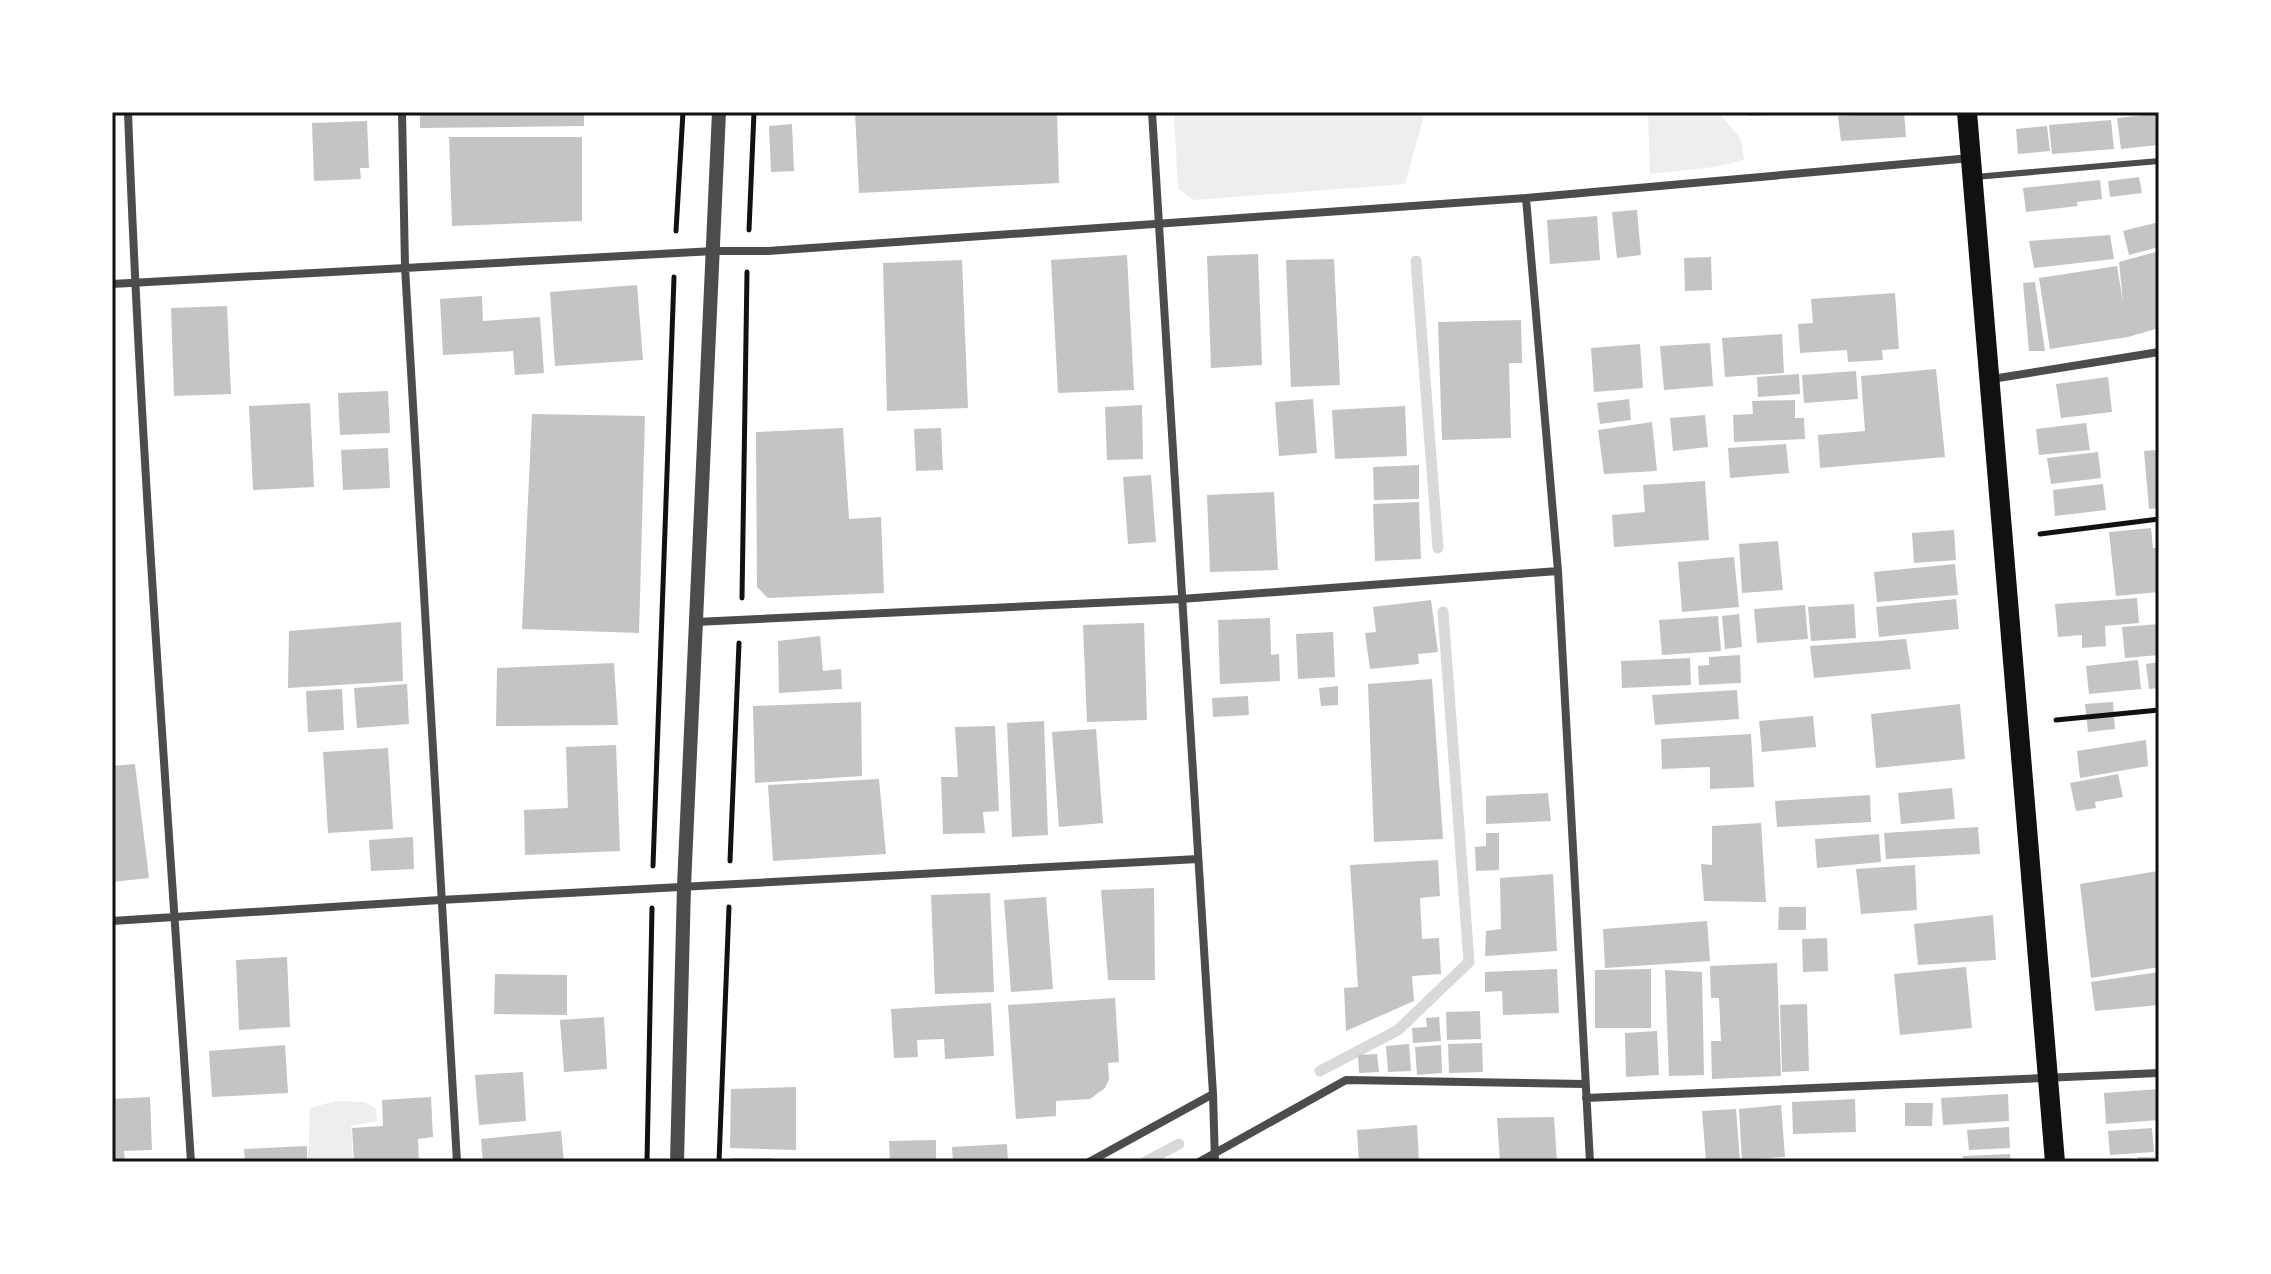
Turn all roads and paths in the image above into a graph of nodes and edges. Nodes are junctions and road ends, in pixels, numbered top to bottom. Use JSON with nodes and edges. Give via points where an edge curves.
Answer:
{"nodes":[{"id":1,"x":128,"y":112,"type":"edge"},
{"id":2,"x":402,"y":112,"type":"edge"},
{"id":3,"x":683,"y":112,"type":"edge"},
{"id":4,"x":719,"y":112,"type":"edge"},
{"id":5,"x":754,"y":112,"type":"edge"},
{"id":6,"x":1152,"y":112,"type":"edge"},
{"id":7,"x":1967,"y":112,"type":"edge"},
{"id":8,"x":2159,"y":161,"type":"edge"},
{"id":9,"x":1972,"y":167,"type":"junction"},
{"id":10,"x":1526,"y":198,"type":"junction"},
{"id":11,"x":1159,"y":222,"type":"junction"},
{"id":12,"x":714,"y":251,"type":"junction"},
{"id":13,"x":748,"y":251,"type":"junction"},
{"id":14,"x":675,"y":254,"type":"junction"},
{"id":15,"x":405,"y":267,"type":"junction"},
{"id":16,"x":134,"y":282,"type":"junction"},
{"id":17,"x":112,"y":284,"type":"edge"},
{"id":18,"x":2159,"y":352,"type":"edge"},
{"id":19,"x":1991,"y":379,"type":"junction"},
{"id":20,"x":2159,"y":519,"type":"edge"},
{"id":21,"x":2040,"y":534,"type":"dead end"},
{"id":22,"x":1558,"y":571,"type":"junction"},
{"id":23,"x":1181,"y":599,"type":"junction"},
{"id":24,"x":742,"y":620,"type":"junction"},
{"id":25,"x":696,"y":622,"type":"junction"},
{"id":26,"x":2159,"y":710,"type":"edge"},
{"id":27,"x":2056,"y":720,"type":"dead end"},
{"id":28,"x":1198,"y":859,"type":"junction"},
{"id":29,"x":729,"y":884,"type":"junction"},
{"id":30,"x":684,"y":886,"type":"junction"},
{"id":31,"x":652,"y":888,"type":"junction"},
{"id":32,"x":440,"y":900,"type":"junction"},
{"id":33,"x":175,"y":918,"type":"junction"},
{"id":34,"x":112,"y":921,"type":"edge"},
{"id":35,"x":2159,"y":1073,"type":"edge"},
{"id":36,"x":2049,"y":1079,"type":"junction"},
{"id":37,"x":1585,"y":1084,"type":"junction"},
{"id":38,"x":1213,"y":1094,"type":"junction"},
{"id":39,"x":1586,"y":1098,"type":"junction"},
{"id":40,"x":1214,"y":1158,"type":"edge"},
{"id":41,"x":191,"y":1162,"type":"edge"},
{"id":42,"x":457,"y":1162,"type":"edge"},
{"id":43,"x":647,"y":1162,"type":"edge"},
{"id":44,"x":677,"y":1162,"type":"edge"},
{"id":45,"x":719,"y":1162,"type":"edge"},
{"id":46,"x":1089,"y":1162,"type":"edge"},
{"id":47,"x":1199,"y":1162,"type":"edge"},
{"id":48,"x":1590,"y":1162,"type":"edge"},
{"id":49,"x":2055,"y":1162,"type":"edge"}],
"edges":[{"from":1,"to":16,"type":"street"},
{"from":2,"to":15,"type":"street"},
{"from":3,"to":14,"type":"path"},
{"from":4,"to":12,"type":"street"},
{"from":5,"to":13,"type":"path"},
{"from":6,"to":11,"type":"street"},
{"from":7,"to":9,"type":"main road"},
{"from":8,"to":9,"type":"lane"},
{"from":9,"to":10,"type":"street"},
{"from":9,"to":19,"type":"main road"},
{"from":10,"to":11,"type":"street"},
{"from":10,"to":22,"type":"street"},
{"from":11,"to":13,"type":"street"},
{"from":11,"to":23,"type":"street"},
{"from":12,"to":13,"type":"street"},
{"from":12,"to":14,"type":"street"},
{"from":12,"to":25,"type":"street"},
{"from":13,"to":24,"type":"path"},
{"from":14,"to":15,"type":"street"},
{"from":14,"to":31,"type":"path"},
{"from":15,"to":16,"type":"street"},
{"from":15,"to":32,"type":"street"},
{"from":16,"to":17,"type":"street"},
{"from":16,"to":33,"type":"street"},
{"from":18,"to":19,"type":"street"},
{"from":19,"to":36,"type":"main road"},
{"from":20,"to":21,"type":"path"},
{"from":22,"to":23,"type":"street"},
{"from":22,"to":37,"type":"street"},
{"from":23,"to":24,"type":"street"},
{"from":23,"to":28,"type":"street"},
{"from":24,"to":25,"type":"street"},
{"from":24,"to":29,"type":"path"},
{"from":25,"to":30,"type":"street"},
{"from":26,"to":27,"type":"path"},
{"from":28,"to":29,"type":"street"},
{"from":28,"to":38,"type":"street"},
{"from":29,"to":30,"type":"street"},
{"from":29,"to":45,"type":"path"},
{"from":30,"to":31,"type":"street"},
{"from":30,"to":44,"type":"street"},
{"from":31,"to":32,"type":"street"},
{"from":31,"to":43,"type":"path"},
{"from":32,"to":33,"type":"street"},
{"from":32,"to":42,"type":"street"},
{"from":33,"to":34,"type":"street"},
{"from":33,"to":41,"type":"street"},
{"from":35,"to":36,"type":"street"},
{"from":36,"to":39,"type":"street"},
{"from":36,"to":49,"type":"main road"},
{"from":37,"to":39,"type":"street"},
{"from":37,"to":40,"type":"street","via":[[1346,1080]]},
{"from":38,"to":40,"type":"street"},
{"from":38,"to":46,"type":"street"},
{"from":39,"to":48,"type":"street"},
{"from":40,"to":47,"type":"street"}]}
